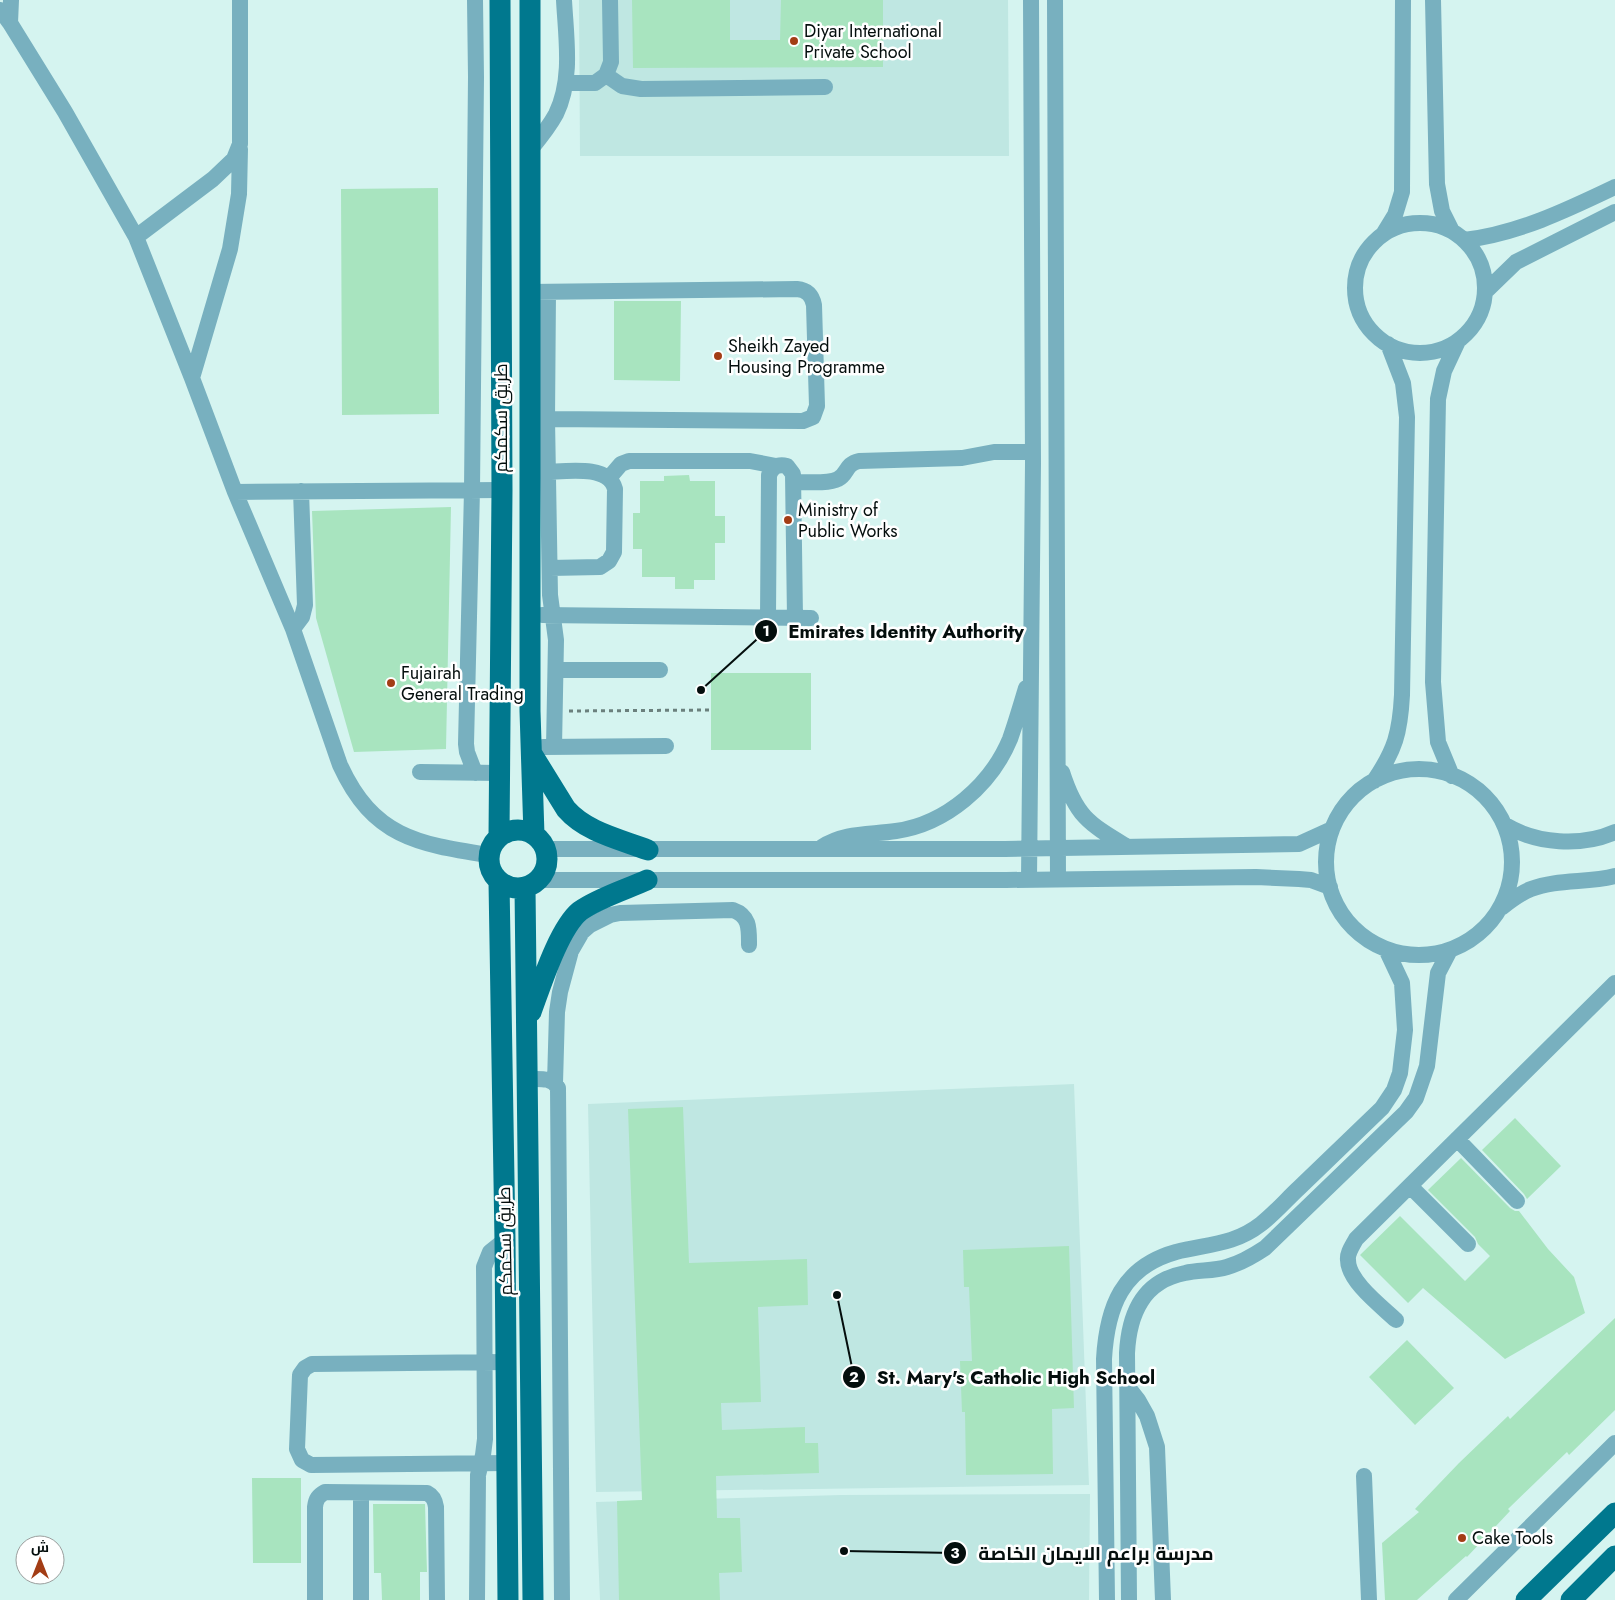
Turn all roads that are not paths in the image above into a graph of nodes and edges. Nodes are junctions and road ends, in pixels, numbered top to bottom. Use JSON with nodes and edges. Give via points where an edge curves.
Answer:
{"nodes":[{"id":1,"x":11,"y":0,"type":"edge"},
{"id":2,"x":240,"y":0,"type":"edge"},
{"id":3,"x":475,"y":0,"type":"edge"},
{"id":4,"x":500,"y":0,"type":"edge"},
{"id":5,"x":530,"y":0,"type":"edge"},
{"id":6,"x":564,"y":0,"type":"edge"},
{"id":7,"x":610,"y":0,"type":"edge"},
{"id":8,"x":1031,"y":0,"type":"edge"},
{"id":9,"x":1055,"y":0,"type":"edge"},
{"id":10,"x":1403,"y":0,"type":"edge"},
{"id":11,"x":1433,"y":0,"type":"edge"},
{"id":12,"x":5,"y":16,"type":"edge"},
{"id":13,"x":606,"y":75,"type":"junction"},
{"id":14,"x":566,"y":83,"type":"junction"},
{"id":15,"x":825,"y":86,"type":"dead end"},
{"id":16,"x":240,"y":144,"type":"junction"},
{"id":17,"x":531,"y":149,"type":"junction"},
{"id":18,"x":1615,"y":187,"type":"edge"},
{"id":19,"x":1615,"y":212,"type":"edge"},
{"id":20,"x":1383,"y":234,"type":"junction"},
{"id":21,"x":1458,"y":235,"type":"junction"},
{"id":22,"x":136,"y":237,"type":"junction"},
{"id":23,"x":539,"y":292,"type":"junction"},
{"id":24,"x":1485,"y":292,"type":"junction"},
{"id":25,"x":1458,"y":341,"type":"junction"},
{"id":26,"x":1388,"y":344,"type":"junction"},
{"id":27,"x":192,"y":378,"type":"junction"},
{"id":28,"x":547,"y":420,"type":"junction"},
{"id":29,"x":1033,"y":457,"type":"junction"},
{"id":30,"x":776,"y":466,"type":"junction"},
{"id":31,"x":548,"y":472,"type":"junction"},
{"id":32,"x":609,"y":478,"type":"junction"},
{"id":33,"x":794,"y":482,"type":"junction"},
{"id":34,"x":472,"y":490,"type":"junction"},
{"id":35,"x":502,"y":490,"type":"junction"},
{"id":36,"x":302,"y":491,"type":"junction"},
{"id":37,"x":235,"y":492,"type":"junction"},
{"id":38,"x":550,"y":568,"type":"junction"},
{"id":39,"x":530,"y":615,"type":"junction"},
{"id":40,"x":553,"y":615,"type":"junction"},
{"id":41,"x":768,"y":618,"type":"junction"},
{"id":42,"x":293,"y":628,"type":"junction"},
{"id":43,"x":1031,"y":669,"type":"junction"},
{"id":44,"x":556,"y":670,"type":"junction"},
{"id":45,"x":660,"y":670,"type":"dead end"},
{"id":46,"x":666,"y":746,"type":"dead end"},
{"id":47,"x":554,"y":747,"type":"junction"},
{"id":48,"x":531,"y":750,"type":"junction"},
{"id":49,"x":1057,"y":758,"type":"junction"},
{"id":50,"x":420,"y":772,"type":"dead end"},
{"id":51,"x":475,"y":773,"type":"junction"},
{"id":52,"x":500,"y":774,"type":"junction"},
{"id":53,"x":1452,"y":776,"type":"junction"},
{"id":54,"x":1374,"y":781,"type":"junction"},
{"id":55,"x":1505,"y":825,"type":"junction"},
{"id":56,"x":1332,"y":829,"type":"junction"},
{"id":57,"x":1615,"y":832,"type":"edge"},
{"id":58,"x":499,"y":836,"type":"junction"},
{"id":59,"x":540,"y":842,"type":"junction"},
{"id":60,"x":1126,"y":846,"type":"junction"},
{"id":61,"x":1030,"y":848,"type":"junction"},
{"id":62,"x":1058,"y":848,"type":"junction"},
{"id":63,"x":820,"y":849,"type":"junction"},
{"id":64,"x":648,"y":850,"type":"junction"},
{"id":65,"x":488,"y":855,"type":"junction"},
{"id":66,"x":1615,"y":876,"type":"edge"},
{"id":67,"x":1058,"y":879,"type":"junction"},
{"id":68,"x":647,"y":880,"type":"junction"},
{"id":69,"x":1029,"y":880,"type":"junction"},
{"id":70,"x":499,"y":882,"type":"junction"},
{"id":71,"x":531,"y":884,"type":"junction"},
{"id":72,"x":1330,"y":887,"type":"junction"},
{"id":73,"x":1500,"y":909,"type":"junction"},
{"id":74,"x":749,"y":945,"type":"dead end"},
{"id":75,"x":1386,"y":949,"type":"junction"},
{"id":76,"x":1450,"y":950,"type":"junction"},
{"id":77,"x":1615,"y":983,"type":"edge"},
{"id":78,"x":527,"y":1021,"type":"junction"},
{"id":79,"x":528,"y":1079,"type":"junction"},
{"id":80,"x":555,"y":1083,"type":"junction"},
{"id":81,"x":1457,"y":1139,"type":"junction"},
{"id":82,"x":1410,"y":1186,"type":"junction"},
{"id":83,"x":1517,"y":1201,"type":"dead end"},
{"id":84,"x":505,"y":1240,"type":"junction"},
{"id":85,"x":1468,"y":1244,"type":"dead end"},
{"id":86,"x":1396,"y":1320,"type":"dead end"},
{"id":87,"x":485,"y":1362,"type":"junction"},
{"id":88,"x":506,"y":1362,"type":"junction"},
{"id":89,"x":1127,"y":1386,"type":"junction"},
{"id":90,"x":1615,"y":1442,"type":"edge"},
{"id":91,"x":481,"y":1463,"type":"junction"},
{"id":92,"x":507,"y":1463,"type":"junction"},
{"id":93,"x":1364,"y":1476,"type":"dead end"},
{"id":94,"x":361,"y":1493,"type":"junction"},
{"id":95,"x":1615,"y":1512,"type":"edge"},
{"id":96,"x":1615,"y":1556,"type":"edge"},
{"id":97,"x":315,"y":1600,"type":"edge"},
{"id":98,"x":361,"y":1600,"type":"edge"},
{"id":99,"x":437,"y":1600,"type":"edge"},
{"id":100,"x":477,"y":1600,"type":"edge"},
{"id":101,"x":508,"y":1600,"type":"edge"},
{"id":102,"x":533,"y":1600,"type":"edge"},
{"id":103,"x":562,"y":1600,"type":"edge"},
{"id":104,"x":1107,"y":1600,"type":"edge"},
{"id":105,"x":1130,"y":1600,"type":"edge"},
{"id":106,"x":1163,"y":1600,"type":"edge"},
{"id":107,"x":1369,"y":1600,"type":"edge"},
{"id":108,"x":1456,"y":1600,"type":"edge"},
{"id":109,"x":1526,"y":1600,"type":"edge"},
{"id":110,"x":1571,"y":1600,"type":"edge"}],
"edges":[{"from":1,"to":12,"type":"street"},
{"from":2,"to":16,"type":"street"},
{"from":3,"to":34,"type":"street"},
{"from":4,"to":35,"type":"main road","name":"طريق سكمكم"},
{"from":5,"to":17,"type":"main road","name":"طريق سكمكم"},
{"from":6,"to":14,"type":"street"},
{"from":7,"to":13,"type":"street","via":[[611,62]]},
{"from":8,"to":29,"type":"street"},
{"from":9,"to":49,"type":"street"},
{"from":10,"to":20,"type":"street","via":[[1402,192],[1395,215]]},
{"from":11,"to":21,"type":"street","via":[[1437,184],[1442,211]]},
{"from":12,"to":22,"type":"street","via":[[65,112]]},
{"from":13,"to":14,"type":"street","via":[[595,83]]},
{"from":13,"to":15,"type":"street","via":[[622,86],[641,89]]},
{"from":14,"to":17,"type":"street","via":[[555,115]]},
{"from":16,"to":22,"type":"street","via":[[234,159],[220,172]]},
{"from":16,"to":27,"type":"street","via":[[239,194],[230,249]]},
{"from":17,"to":23,"type":"main road","name":"طريق سكمكم"},
{"from":18,"to":21,"type":"street","via":[[1513,230],[1483,237]]},
{"from":19,"to":24,"type":"street","via":[[1516,262]]},
{"from":20,"to":21,"type":"street","via":[[1410,224],[1424,223],[1439,225]]},
{"from":20,"to":26,"type":"street","via":[[1363,256],[1355,284],[1363,318],[1376,336]]},
{"from":21,"to":24,"type":"street","via":[[1474,250],[1481,263]]},
{"from":22,"to":27,"type":"street"},
{"from":23,"to":28,"type":"street"},
{"from":23,"to":28,"type":"street","via":[[803,290],[812,298],[814,305],[817,406],[813,417],[803,421]]},
{"from":23,"to":39,"type":"main road","name":"طريق سكمكم"},
{"from":24,"to":25,"type":"street","via":[[1477,319]]},
{"from":25,"to":26,"type":"street","via":[[1431,352],[1402,350]]},
{"from":25,"to":53,"type":"street","via":[[1444,371],[1438,399],[1433,682],[1438,742]]},
{"from":26,"to":54,"type":"street","via":[[1403,384],[1407,417],[1402,695],[1396,743]]},
{"from":27,"to":37,"type":"street"},
{"from":28,"to":31,"type":"street"},
{"from":29,"to":33,"type":"street","via":[[994,452],[962,458],[859,461],[833,481]]},
{"from":29,"to":43,"type":"street"},
{"from":30,"to":32,"type":"street","via":[[750,462],[629,462],[621,464]]},
{"from":30,"to":33,"type":"street","via":[[791,469]]},
{"from":30,"to":41,"type":"street","via":[[771,469],[769,479]]},
{"from":31,"to":32,"type":"street","via":[[582,471]]},
{"from":31,"to":38,"type":"street"},
{"from":32,"to":38,"type":"street","via":[[615,489],[612,557],[600,567]]},
{"from":33,"to":41,"type":"street","via":[[803,618]]},
{"from":34,"to":35,"type":"street"},
{"from":34,"to":36,"type":"street"},
{"from":34,"to":51,"type":"street","via":[[466,744]]},
{"from":35,"to":52,"type":"main road","name":"طريق سكمكم"},
{"from":36,"to":37,"type":"street"},
{"from":36,"to":42,"type":"street","via":[[305,605],[302,617]]},
{"from":37,"to":42,"type":"street"},
{"from":38,"to":40,"type":"street"},
{"from":39,"to":40,"type":"street"},
{"from":39,"to":48,"type":"main road","name":"طريق سكمكم"},
{"from":40,"to":41,"type":"street"},
{"from":40,"to":44,"type":"street"},
{"from":42,"to":65,"type":"street","via":[[340,765],[368,809],[388,826],[412,839]]},
{"from":43,"to":61,"type":"street"},
{"from":43,"to":63,"type":"street","via":[[1002,755],[971,794],[947,812],[924,823],[898,831],[842,837]]},
{"from":44,"to":45,"type":"street"},
{"from":44,"to":47,"type":"street"},
{"from":46,"to":47,"type":"street"},
{"from":47,"to":48,"type":"street"},
{"from":48,"to":59,"type":"main road","name":"طريق سكمكم"},
{"from":48,"to":64,"type":"main road","via":[[572,816],[597,831]]},
{"from":49,"to":60,"type":"street","via":[[1078,811],[1095,827]]},
{"from":49,"to":62,"type":"street"},
{"from":50,"to":51,"type":"street"},
{"from":51,"to":52,"type":"street"},
{"from":52,"to":58,"type":"main road","name":"طريق سكمكم"},
{"from":53,"to":54,"type":"street","via":[[1420,770]]},
{"from":53,"to":55,"type":"street","via":[[1483,795]]},
{"from":54,"to":56,"type":"street","via":[[1356,794]]},
{"from":55,"to":57,"type":"street","via":[[1531,836],[1555,841],[1589,840]]},
{"from":55,"to":73,"type":"street","via":[[1512,868]]},
{"from":56,"to":60,"type":"street","via":[[1299,844]]},
{"from":56,"to":72,"type":"street","via":[[1326,858]]},
{"from":58,"to":59,"type":"main road","via":[[520,829]]},
{"from":58,"to":65,"type":"main road"},
{"from":59,"to":64,"type":"street"},
{"from":59,"to":71,"type":"main road","via":[[547,860],[546,868]]},
{"from":60,"to":62,"type":"street"},
{"from":61,"to":62,"type":"street"},
{"from":61,"to":63,"type":"street"},
{"from":61,"to":69,"type":"street"},
{"from":62,"to":67,"type":"street"},
{"from":63,"to":64,"type":"street"},
{"from":65,"to":70,"type":"main road","via":[[490,870]]},
{"from":66,"to":73,"type":"street","via":[[1538,887],[1522,893]]},
{"from":67,"to":69,"type":"street"},
{"from":67,"to":72,"type":"street","via":[[1299,878]]},
{"from":68,"to":69,"type":"street"},
{"from":68,"to":71,"type":"street"},
{"from":68,"to":78,"type":"main road","via":[[589,906],[574,917],[561,937]]},
{"from":70,"to":71,"type":"main road","via":[[511,888]]},
{"from":70,"to":84,"type":"main road","name":"طريق سكمكم"},
{"from":71,"to":78,"type":"main road","name":"طريق سكمكم"},
{"from":72,"to":75,"type":"street","via":[[1342,913],[1361,935]]},
{"from":73,"to":76,"type":"street","via":[[1470,940]]},
{"from":74,"to":80,"type":"street","via":[[748,923],[743,915],[733,910],[620,913],[590,925],[571,951],[560,992]]},
{"from":75,"to":76,"type":"street","via":[[1418,955]]},
{"from":75,"to":104,"type":"street","via":[[1402,983],[1405,1030],[1400,1073],[1382,1108],[1262,1224],[1234,1240],[1177,1252],[1152,1262],[1138,1270],[1114,1302],[1105,1336],[1104,1359]]},
{"from":76,"to":89,"type":"street","via":[[1438,973],[1427,1066],[1416,1098],[1406,1112],[1265,1248],[1227,1267],[1173,1276],[1150,1291],[1141,1301],[1130,1326]]},
{"from":77,"to":81,"type":"street"},
{"from":78,"to":79,"type":"main road","name":"طريق سكمكم"},
{"from":79,"to":80,"type":"street"},
{"from":79,"to":102,"type":"main road","name":"طريق سكمكم"},
{"from":80,"to":103,"type":"street","via":[[558,1088]]},
{"from":81,"to":82,"type":"street"},
{"from":81,"to":83,"type":"street"},
{"from":82,"to":85,"type":"street"},
{"from":82,"to":86,"type":"street","via":[[1356,1239],[1347,1259],[1350,1271],[1360,1285]]},
{"from":84,"to":87,"type":"street","via":[[490,1252],[484,1267]]},
{"from":84,"to":88,"type":"main road","name":"طريق سكمكم"},
{"from":87,"to":88,"type":"street"},
{"from":87,"to":91,"type":"street","via":[[485,1438]]},
{"from":87,"to":91,"type":"street","via":[[312,1364],[300,1375],[299,1384],[298,1449],[299,1456],[307,1463]]},
{"from":88,"to":92,"type":"main road","name":"طريق سكمكم"},
{"from":89,"to":105,"type":"street"},
{"from":89,"to":106,"type":"street","via":[[1147,1416],[1157,1447]]},
{"from":90,"to":108,"type":"street"},
{"from":91,"to":92,"type":"street"},
{"from":91,"to":100,"type":"street"},
{"from":92,"to":101,"type":"main road","name":"طريق سكمكم"},
{"from":93,"to":107,"type":"street"},
{"from":94,"to":97,"type":"street","via":[[325,1492],[316,1500]]},
{"from":94,"to":98,"type":"street"},
{"from":94,"to":99,"type":"street","via":[[427,1493],[432,1496],[436,1507]]},
{"from":95,"to":109,"type":"main road"},
{"from":96,"to":110,"type":"main road"}]}
